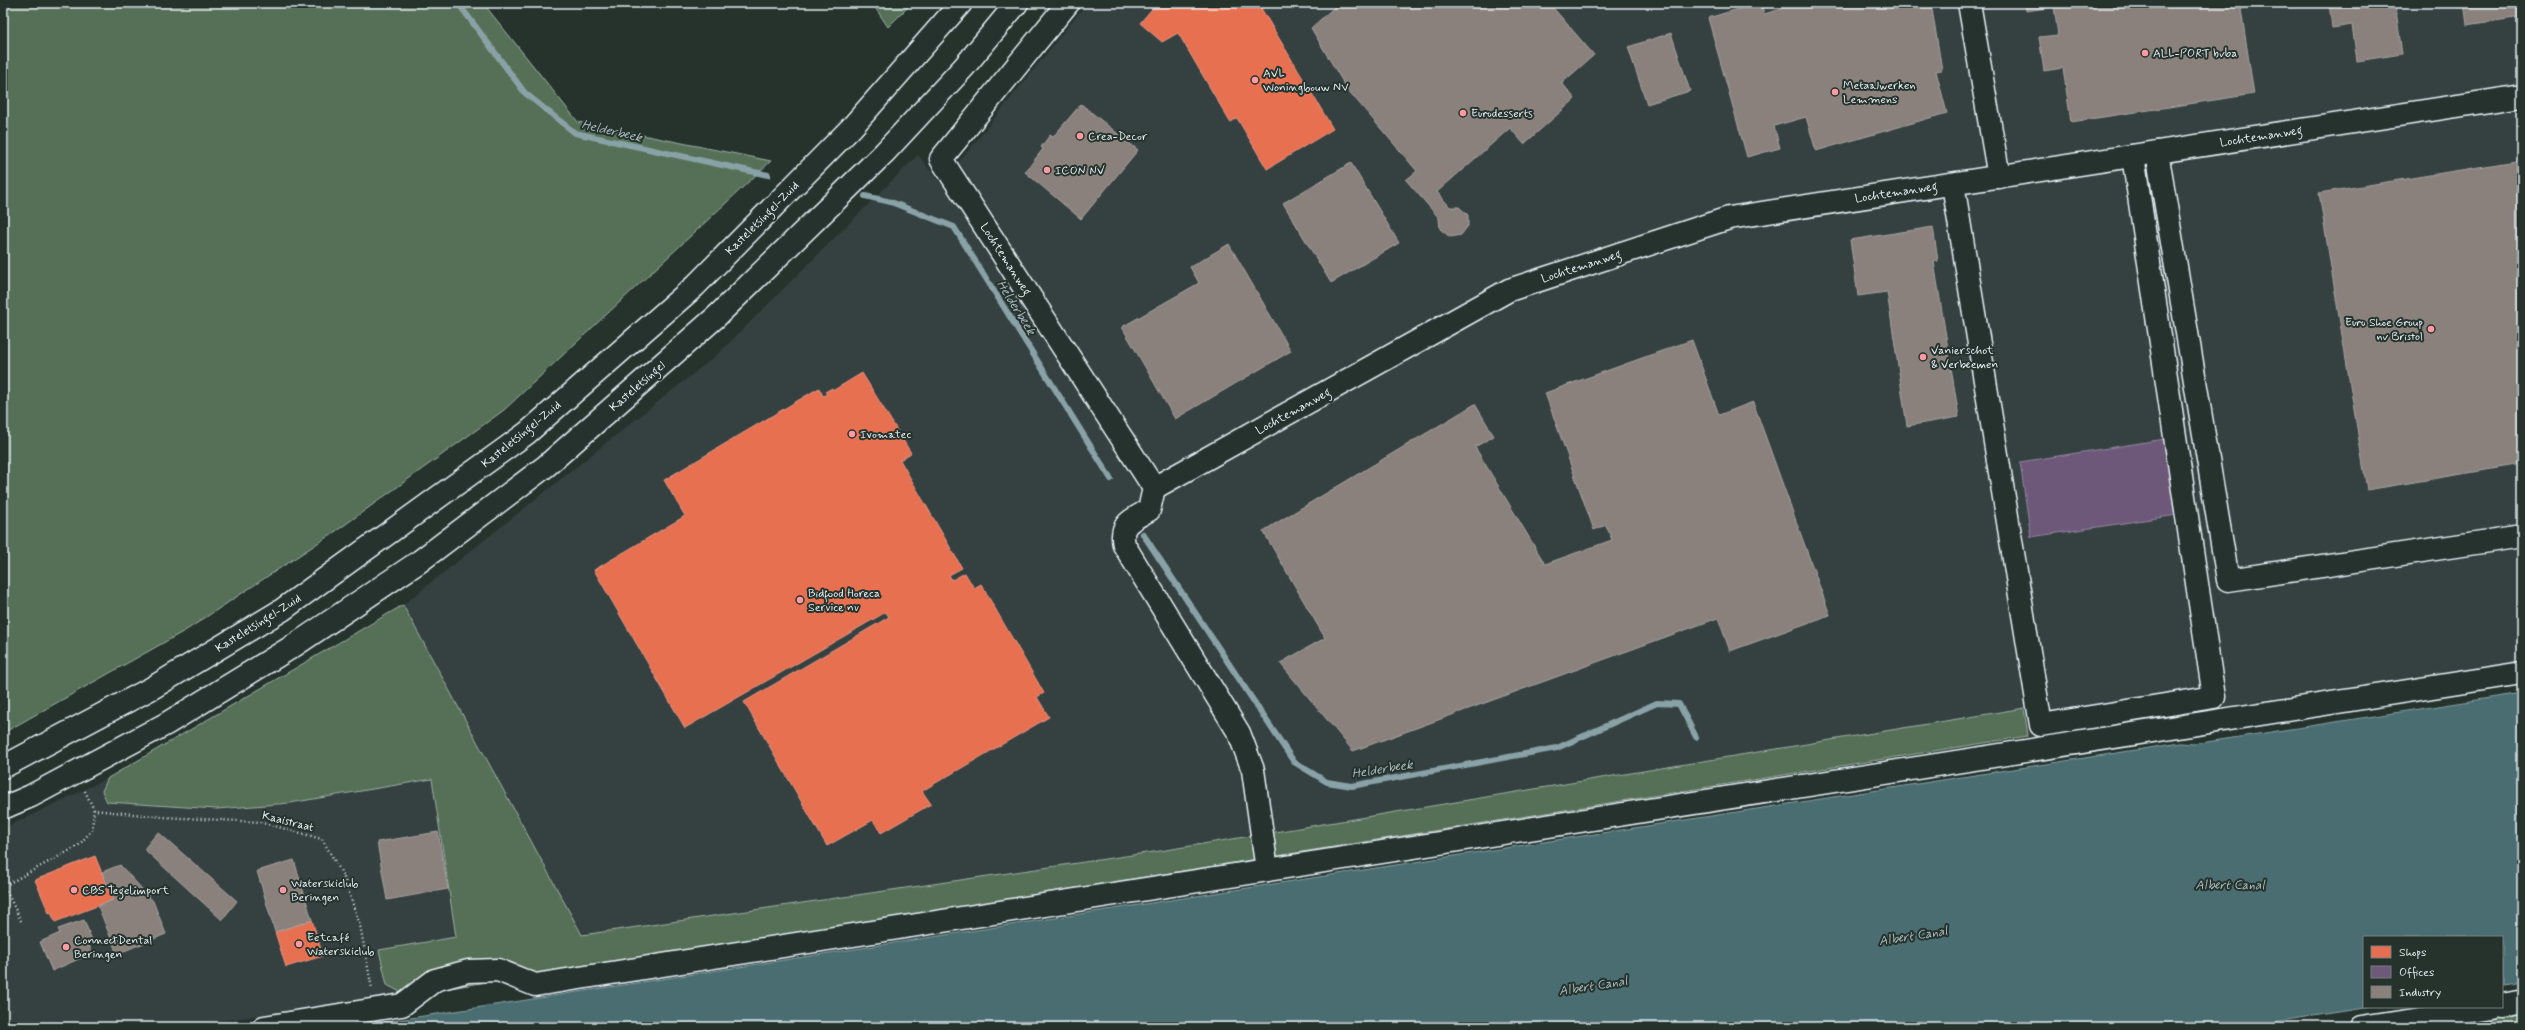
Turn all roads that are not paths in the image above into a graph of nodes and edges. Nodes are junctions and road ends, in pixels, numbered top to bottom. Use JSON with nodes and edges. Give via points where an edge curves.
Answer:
{"nodes":[{"id":1,"x":961,"y":3,"type":"edge"},
{"id":2,"x":1017,"y":3,"type":"edge"},
{"id":3,"x":1068,"y":3,"type":"edge"},
{"id":4,"x":1969,"y":3,"type":"edge"},
{"id":5,"x":2522,"y":96,"type":"edge"},
{"id":6,"x":2157,"y":152,"type":"junction"},
{"id":7,"x":2133,"y":156,"type":"junction"},
{"id":8,"x":1999,"y":177,"type":"junction"},
{"id":9,"x":1953,"y":184,"type":"junction"},
{"id":10,"x":1154,"y":488,"type":"junction"},
{"id":11,"x":2522,"y":536,"type":"edge"},
{"id":12,"x":2522,"y":673,"type":"edge"},
{"id":13,"x":3,"y":767,"type":"edge"},
{"id":14,"x":3,"y":808,"type":"edge"},
{"id":15,"x":1267,"y":870,"type":"junction"},
{"id":16,"x":2522,"y":1002,"type":"edge"},
{"id":17,"x":2503,"y":1006,"type":"edge"},
{"id":18,"x":2486,"y":1008,"type":"edge"},
{"id":19,"x":264,"y":1027,"type":"edge"},
{"id":20,"x":2362,"y":1027,"type":"edge"}],
"edges":[{"from":1,"to":13,"type":"main road","name":"Kasteletsingel-Zuid","via":[[852,127],[695,286],[527,433],[377,544],[282,610],[152,688]]},
{"from":2,"to":14,"type":"main road","name":"Kasteletsingel","via":[[964,68],[884,153],[717,316],[552,461],[437,548],[288,650],[166,724]]},
{"from":3,"to":10,"type":"main road","name":"Lochtemanweg","via":[[941,159]]},
{"from":4,"to":8,"type":"main road"},
{"from":5,"to":6,"type":"main road","name":"Lochtemanweg"},
{"from":6,"to":7,"type":"main road","name":"Lochtemanweg"},
{"from":6,"to":11,"type":"main road","via":[[2228,580]]},
{"from":7,"to":8,"type":"main road","name":"Lochtemanweg"},
{"from":7,"to":9,"type":"main road","via":[[2214,697],[2049,723],[2041,724]]},
{"from":8,"to":9,"type":"main road","name":"Lochtemanweg"},
{"from":9,"to":10,"type":"main road","name":"Lochtemanweg","via":[[1729,218],[1509,290]]},
{"from":10,"to":15,"type":"main road","via":[[1149,510],[1126,524],[1122,535],[1124,546],[1239,733],[1253,770]]},
{"from":12,"to":15,"type":"main road"},
{"from":15,"to":19,"type":"main road","via":[[535,985],[498,970],[468,971],[435,980],[402,1005]]},
{"from":16,"to":17,"type":"main road"},
{"from":18,"to":20,"type":"main road"}]}
